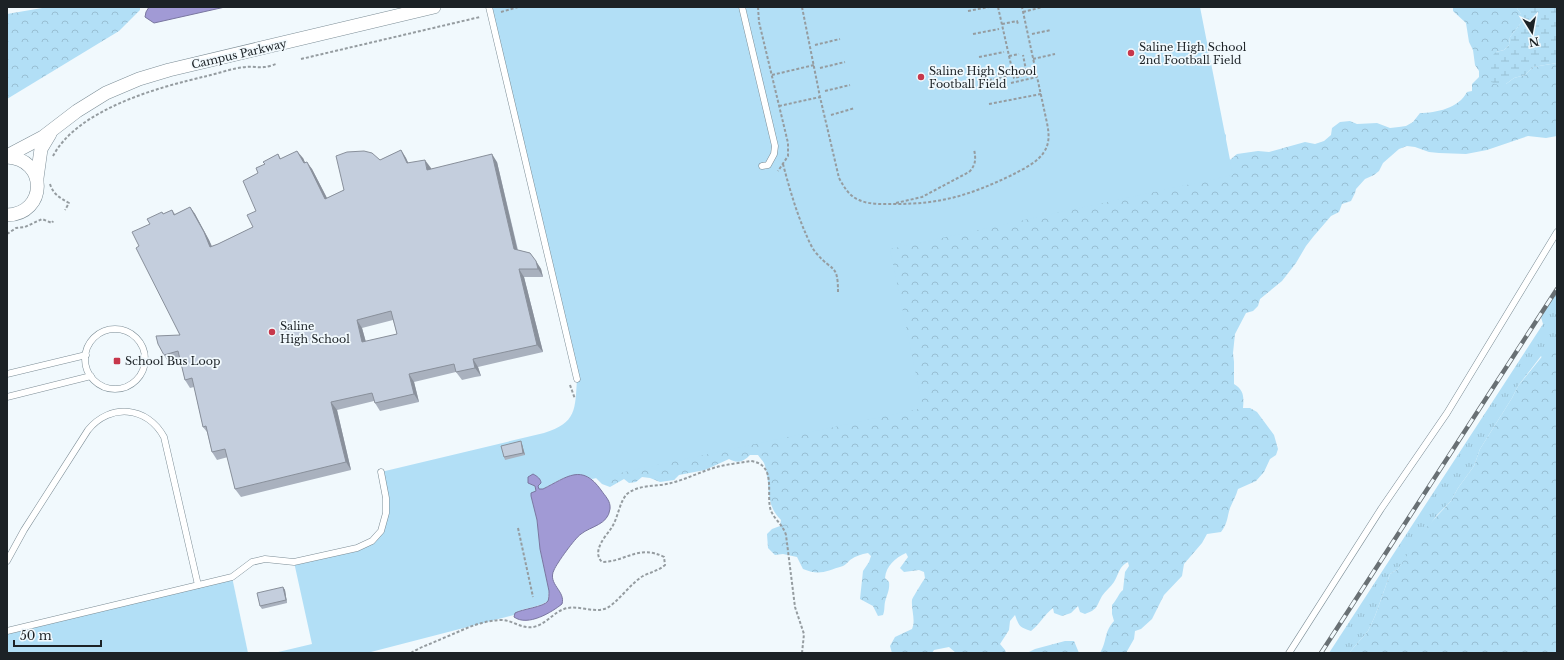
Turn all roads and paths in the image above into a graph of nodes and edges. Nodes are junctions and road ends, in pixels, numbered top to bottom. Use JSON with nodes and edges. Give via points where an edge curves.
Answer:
{"nodes":[{"id":1,"x":434,"y":7,"type":"edge"},
{"id":2,"x":489,"y":7,"type":"edge"},
{"id":3,"x":518,"y":7,"type":"edge"},
{"id":4,"x":742,"y":7,"type":"edge"},
{"id":5,"x":758,"y":7,"type":"edge"},
{"id":6,"x":802,"y":7,"type":"edge"},
{"id":7,"x":989,"y":7,"type":"edge"},
{"id":8,"x":998,"y":7,"type":"edge"},
{"id":9,"x":1022,"y":7,"type":"edge"},
{"id":10,"x":1043,"y":7,"type":"edge"},
{"id":11,"x":968,"y":11,"type":"dead end"},
{"id":12,"x":501,"y":12,"type":"dead end"},
{"id":13,"x":1022,"y":12,"type":"junction"},
{"id":14,"x":480,"y":17,"type":"dead end"},
{"id":15,"x":1002,"y":24,"type":"junction"},
{"id":16,"x":1018,"y":24,"type":"dead end"},
{"id":17,"x":999,"y":29,"type":"dead end"},
{"id":18,"x":1051,"y":30,"type":"dead end"},
{"id":19,"x":974,"y":34,"type":"dead end"},
{"id":20,"x":1032,"y":34,"type":"dead end"},
{"id":21,"x":840,"y":39,"type":"dead end"},
{"id":22,"x":815,"y":44,"type":"dead end"},
{"id":23,"x":1004,"y":52,"type":"dead end"},
{"id":24,"x":1019,"y":54,"type":"dead end"},
{"id":25,"x":1055,"y":54,"type":"dead end"},
{"id":26,"x":1022,"y":55,"type":"dead end"},
{"id":27,"x":1009,"y":56,"type":"junction"},
{"id":28,"x":979,"y":57,"type":"dead end"},
{"id":29,"x":301,"y":59,"type":"dead end"},
{"id":30,"x":1033,"y":59,"type":"junction"},
{"id":31,"x":845,"y":62,"type":"dead end"},
{"id":32,"x":276,"y":64,"type":"dead end"},
{"id":33,"x":814,"y":66,"type":"junction"},
{"id":34,"x":820,"y":68,"type":"dead end"},
{"id":35,"x":772,"y":75,"type":"junction"},
{"id":36,"x":1010,"y":76,"type":"dead end"},
{"id":37,"x":1037,"y":77,"type":"junction"},
{"id":38,"x":984,"y":81,"type":"dead end"},
{"id":39,"x":1011,"y":83,"type":"dead end"},
{"id":40,"x":850,"y":85,"type":"dead end"},
{"id":41,"x":825,"y":91,"type":"dead end"},
{"id":42,"x":1040,"y":94,"type":"junction"},
{"id":43,"x":820,"y":97,"type":"junction"},
{"id":44,"x":989,"y":104,"type":"dead end"},
{"id":45,"x":779,"y":106,"type":"junction"},
{"id":46,"x":856,"y":108,"type":"dead end"},
{"id":47,"x":831,"y":115,"type":"dead end"},
{"id":48,"x":55,"y":128,"type":"junction"},
{"id":49,"x":974,"y":149,"type":"dead end"},
{"id":50,"x":7,"y":156,"type":"edge"},
{"id":51,"x":51,"y":160,"type":"dead end"},
{"id":52,"x":783,"y":164,"type":"junction"},
{"id":53,"x":762,"y":166,"type":"dead end"},
{"id":54,"x":778,"y":171,"type":"dead end"},
{"id":55,"x":43,"y":178,"type":"junction"},
{"id":56,"x":884,"y":204,"type":"junction"},
{"id":57,"x":65,"y":210,"type":"dead end"},
{"id":58,"x":7,"y":215,"type":"edge"},
{"id":59,"x":53,"y":221,"type":"dead end"},
{"id":60,"x":1557,"y":232,"type":"edge"},
{"id":61,"x":7,"y":234,"type":"edge"},
{"id":62,"x":838,"y":292,"type":"dead end"},
{"id":63,"x":86,"y":356,"type":"junction"},
{"id":64,"x":7,"y":374,"type":"edge"},
{"id":65,"x":91,"y":376,"type":"junction"},
{"id":66,"x":577,"y":379,"type":"dead end"},
{"id":67,"x":570,"y":384,"type":"dead end"},
{"id":68,"x":7,"y":397,"type":"edge"},
{"id":69,"x":575,"y":399,"type":"dead end"},
{"id":70,"x":380,"y":472,"type":"dead end"},
{"id":71,"x":518,"y":528,"type":"dead end"},
{"id":72,"x":7,"y":561,"type":"edge"},
{"id":73,"x":198,"y":585,"type":"junction"},
{"id":74,"x":533,"y":597,"type":"dead end"},
{"id":75,"x":7,"y":631,"type":"edge"},
{"id":76,"x":411,"y":653,"type":"edge"},
{"id":77,"x":802,"y":653,"type":"edge"},
{"id":78,"x":1289,"y":653,"type":"edge"}],
"edges":[{"from":1,"to":48,"type":"street","name":"Campus Parkway","via":[[156,74],[106,93]]},
{"from":2,"to":66,"type":"lane"},
{"from":3,"to":12,"type":"path"},
{"from":4,"to":53,"type":"lane","via":[[775,146],[768,165]]},
{"from":5,"to":35,"type":"path"},
{"from":6,"to":33,"type":"path"},
{"from":7,"to":11,"type":"path"},
{"from":8,"to":15,"type":"path"},
{"from":9,"to":13,"type":"path"},
{"from":10,"to":13,"type":"path"},
{"from":13,"to":30,"type":"path"},
{"from":14,"to":29,"type":"path"},
{"from":15,"to":16,"type":"path","via":[[1017,21]]},
{"from":15,"to":27,"type":"path"},
{"from":17,"to":19,"type":"path"},
{"from":18,"to":20,"type":"path"},
{"from":21,"to":22,"type":"path"},
{"from":23,"to":28,"type":"path"},
{"from":24,"to":27,"type":"path"},
{"from":25,"to":30,"type":"path"},
{"from":26,"to":27,"type":"path","via":[[1027,75],[1014,78]]},
{"from":30,"to":37,"type":"path"},
{"from":31,"to":34,"type":"path"},
{"from":32,"to":51,"type":"path","via":[[264,67],[246,66],[172,84],[122,102],[75,131],[60,145]]},
{"from":33,"to":35,"type":"path"},
{"from":33,"to":43,"type":"path"},
{"from":35,"to":45,"type":"path"},
{"from":36,"to":38,"type":"path"},
{"from":37,"to":39,"type":"path"},
{"from":37,"to":42,"type":"path"},
{"from":40,"to":41,"type":"path"},
{"from":42,"to":44,"type":"path"},
{"from":42,"to":56,"type":"path","via":[[1047,123],[1048,142],[1044,152],[1031,164],[979,190],[948,200]]},
{"from":43,"to":45,"type":"path"},
{"from":43,"to":56,"type":"path","via":[[836,170],[842,185],[858,200]]},
{"from":45,"to":52,"type":"path","via":[[789,150]]},
{"from":46,"to":47,"type":"path"},
{"from":48,"to":50,"type":"street","name":"Campus Parkway"},
{"from":48,"to":55,"type":"street","name":"Campus Parkway","via":[[41,149]]},
{"from":49,"to":56,"type":"path","via":[[976,159],[969,172],[914,199]]},
{"from":50,"to":55,"type":"street","via":[[18,158],[28,164]]},
{"from":52,"to":54,"type":"path"},
{"from":52,"to":62,"type":"path","via":[[805,231],[816,254],[836,272]]},
{"from":55,"to":57,"type":"path","via":[[58,197],[69,203]]},
{"from":55,"to":58,"type":"street","name":"Campus Parkway","via":[[33,202],[18,213]]},
{"from":59,"to":61,"type":"path","via":[[52,223],[42,219]]},
{"from":60,"to":78,"type":"lane","via":[[1446,413]]},
{"from":63,"to":64,"type":"lane"},
{"from":63,"to":65,"type":"lane","via":[[86,365]]},
{"from":63,"to":65,"type":"lane","via":[[95,337],[116,329],[131,334],[142,345],[146,359],[142,373],[126,387],[104,387]]},
{"from":65,"to":68,"type":"lane"},
{"from":67,"to":69,"type":"path"},
{"from":70,"to":73,"type":"lane","via":[[386,498],[386,513],[381,531],[372,541],[357,548],[294,562],[265,559],[252,562],[232,577]]},
{"from":71,"to":74,"type":"path"},
{"from":72,"to":73,"type":"lane","via":[[24,530],[94,422],[100,417],[116,412],[131,412],[153,422],[164,437]]},
{"from":73,"to":75,"type":"lane"},
{"from":76,"to":77,"type":"path","via":[[484,622],[509,621],[525,627],[534,627],[571,607],[590,610],[607,608],[643,576],[665,565],[664,557],[659,554],[640,552],[608,562],[600,560],[599,547],[604,536],[612,528],[628,494],[717,467],[751,461],[762,466],[768,474],[770,508],[784,527],[795,607],[804,634]]}]}
